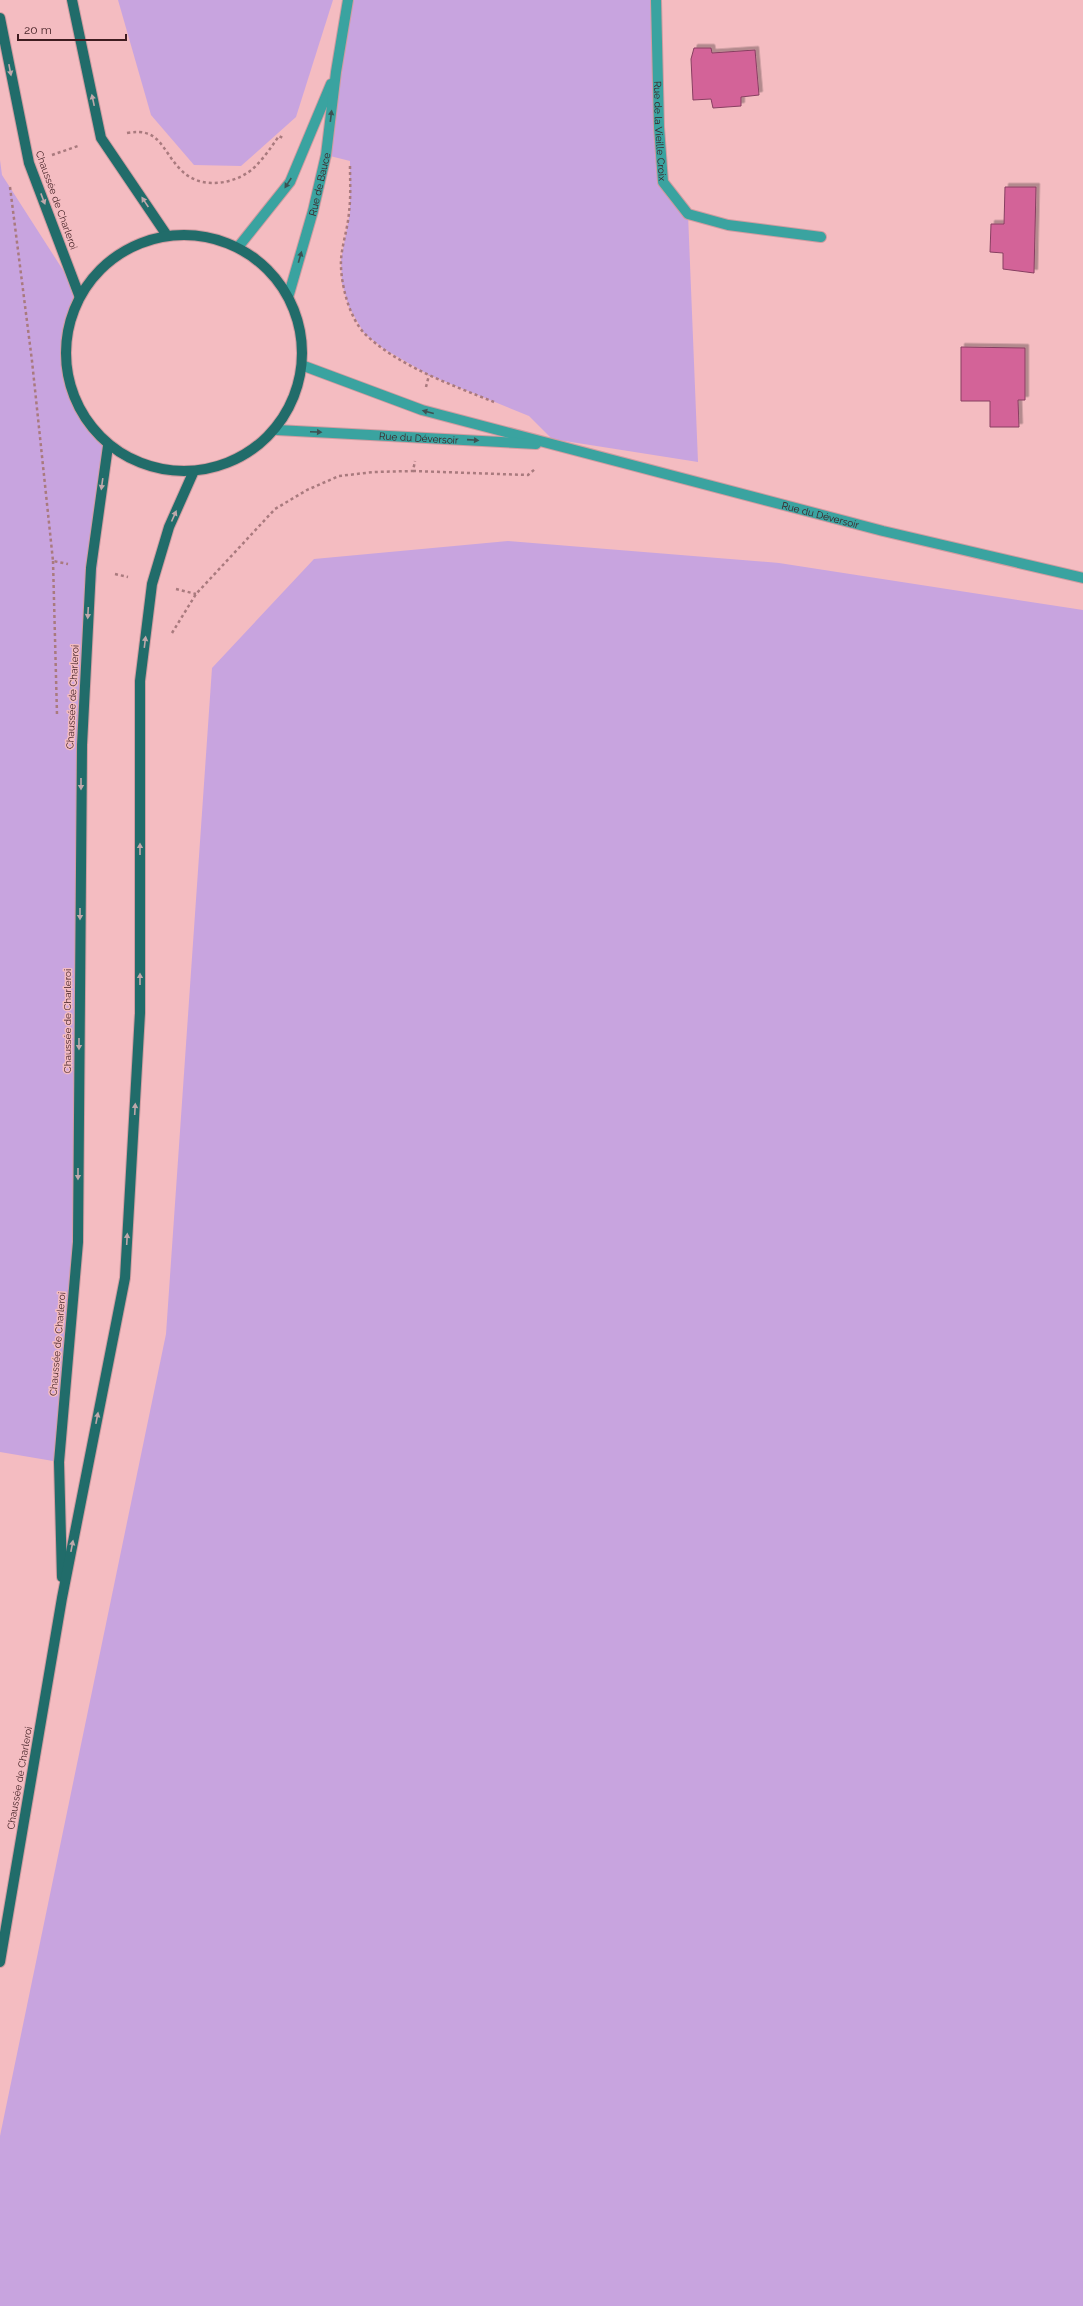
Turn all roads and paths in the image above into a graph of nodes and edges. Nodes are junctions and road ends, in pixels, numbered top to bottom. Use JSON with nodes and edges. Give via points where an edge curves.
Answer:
{"nodes":[{"id":1,"x":72,"y":0,"type":"edge"},
{"id":2,"x":348,"y":0,"type":"edge"},
{"id":3,"x":656,"y":0,"type":"edge"},
{"id":4,"x":0,"y":18,"type":"edge"},
{"id":5,"x":336,"y":72,"type":"junction"},
{"id":6,"x":101,"y":138,"type":"junction"},
{"id":7,"x":305,"y":148,"type":"junction"},
{"id":8,"x":326,"y":155,"type":"junction"},
{"id":9,"x":29,"y":163,"type":"junction"},
{"id":10,"x":166,"y":234,"type":"junction"},
{"id":11,"x":821,"y":238,"type":"dead end"},
{"id":12,"x":239,"y":246,"type":"junction"},
{"id":13,"x":289,"y":294,"type":"junction"},
{"id":14,"x":79,"y":295,"type":"junction"},
{"id":15,"x":304,"y":366,"type":"junction"},
{"id":16,"x":428,"y":376,"type":"dead end"},
{"id":17,"x":277,"y":430,"type":"junction"},
{"id":18,"x":417,"y":436,"type":"junction"},
{"id":19,"x":108,"y":446,"type":"junction"},
{"id":20,"x":560,"y":446,"type":"junction"},
{"id":21,"x":414,"y":471,"type":"junction"},
{"id":22,"x":193,"y":473,"type":"junction"},
{"id":23,"x":53,"y":561,"type":"junction"},
{"id":24,"x":91,"y":568,"type":"junction"},
{"id":25,"x":1083,"y":578,"type":"edge"},
{"id":26,"x":152,"y":584,"type":"junction"},
{"id":27,"x":196,"y":594,"type":"dead end"},
{"id":28,"x":82,"y":745,"type":"junction"},
{"id":29,"x":62,"y":1598,"type":"junction"},
{"id":30,"x":0,"y":1962,"type":"edge"}],
"edges":[{"from":6,"to":1,"type":"main road","one_way":true},
{"from":2,"to":5,"type":"street","name":"Rue de Bauce"},
{"from":3,"to":11,"type":"street","name":"Rue de la Vieille Croix","via":[[663,182],[688,214],[728,225]]},
{"from":4,"to":9,"type":"main road","name":"Chaussée de Charleroi","one_way":true},
{"from":5,"to":7,"type":"street","name":"Rue de Bauce"},
{"from":8,"to":5,"type":"street","name":"Rue de Bauce","one_way":true},
{"from":6,"to":7,"type":"path","via":[[141,131],[157,139],[181,171],[204,184],[228,182],[248,173],[279,136]]},
{"from":6,"to":9,"type":"path"},
{"from":10,"to":6,"type":"main road","one_way":true},
{"from":7,"to":12,"type":"street","name":"Rue de Bauce","one_way":true,"via":[[290,182]]},
{"from":13,"to":8,"type":"street","name":"Rue de Bauce","one_way":true},
{"from":8,"to":16,"type":"path","via":[[350,161],[350,212],[341,260],[342,283],[349,307],[364,333],[384,349]]},
{"from":9,"to":14,"type":"main road","name":"Chaussée de Charleroi","one_way":true},
{"from":9,"to":23,"type":"path","via":[[8,171],[32,361]]},
{"from":10,"to":12,"type":"main road","via":[[203,234]]},
{"from":10,"to":14,"type":"main road","via":[[116,254]]},
{"from":12,"to":13,"type":"main road"},
{"from":13,"to":15,"type":"main road","via":[[299,317],[304,341]]},
{"from":14,"to":19,"type":"main road","via":[[65,339],[66,374],[83,418]]},
{"from":15,"to":17,"type":"main road"},
{"from":20,"to":15,"type":"street","name":"Rue du Déversoir","one_way":true,"via":[[422,410]]},
{"from":17,"to":18,"type":"street","name":"Rue du Déversoir","one_way":true},
{"from":17,"to":22,"type":"main road","via":[[253,452],[225,466]]},
{"from":18,"to":20,"type":"street","name":"Rue du Déversoir","one_way":true},
{"from":18,"to":21,"type":"path"},
{"from":19,"to":22,"type":"main road","via":[[148,468]]},
{"from":19,"to":24,"type":"main road","name":"Chaussée de Charleroi","one_way":true},
{"from":20,"to":21,"type":"path","via":[[528,475]]},
{"from":20,"to":25,"type":"street","name":"Rue du Déversoir","via":[[883,531]]},
{"from":21,"to":27,"type":"path","via":[[339,476],[307,490],[275,509]]},
{"from":26,"to":22,"type":"main road","name":"Chaussée de Charleroi","one_way":true,"via":[[169,527]]},
{"from":23,"to":24,"type":"path"},
{"from":23,"to":28,"type":"path","via":[[57,716]]},
{"from":24,"to":26,"type":"path"},
{"from":24,"to":28,"type":"main road","name":"Chaussée de Charleroi","one_way":true},
{"from":29,"to":26,"type":"main road","name":"Chaussée de Charleroi","one_way":true,"via":[[125,1278],[140,1013],[140,681]]},
{"from":28,"to":29,"type":"main road","name":"Chaussée de Charleroi","one_way":true,"via":[[78,1242],[59,1462]]},
{"from":29,"to":30,"type":"main road","name":"Chaussée de Charleroi"}]}
